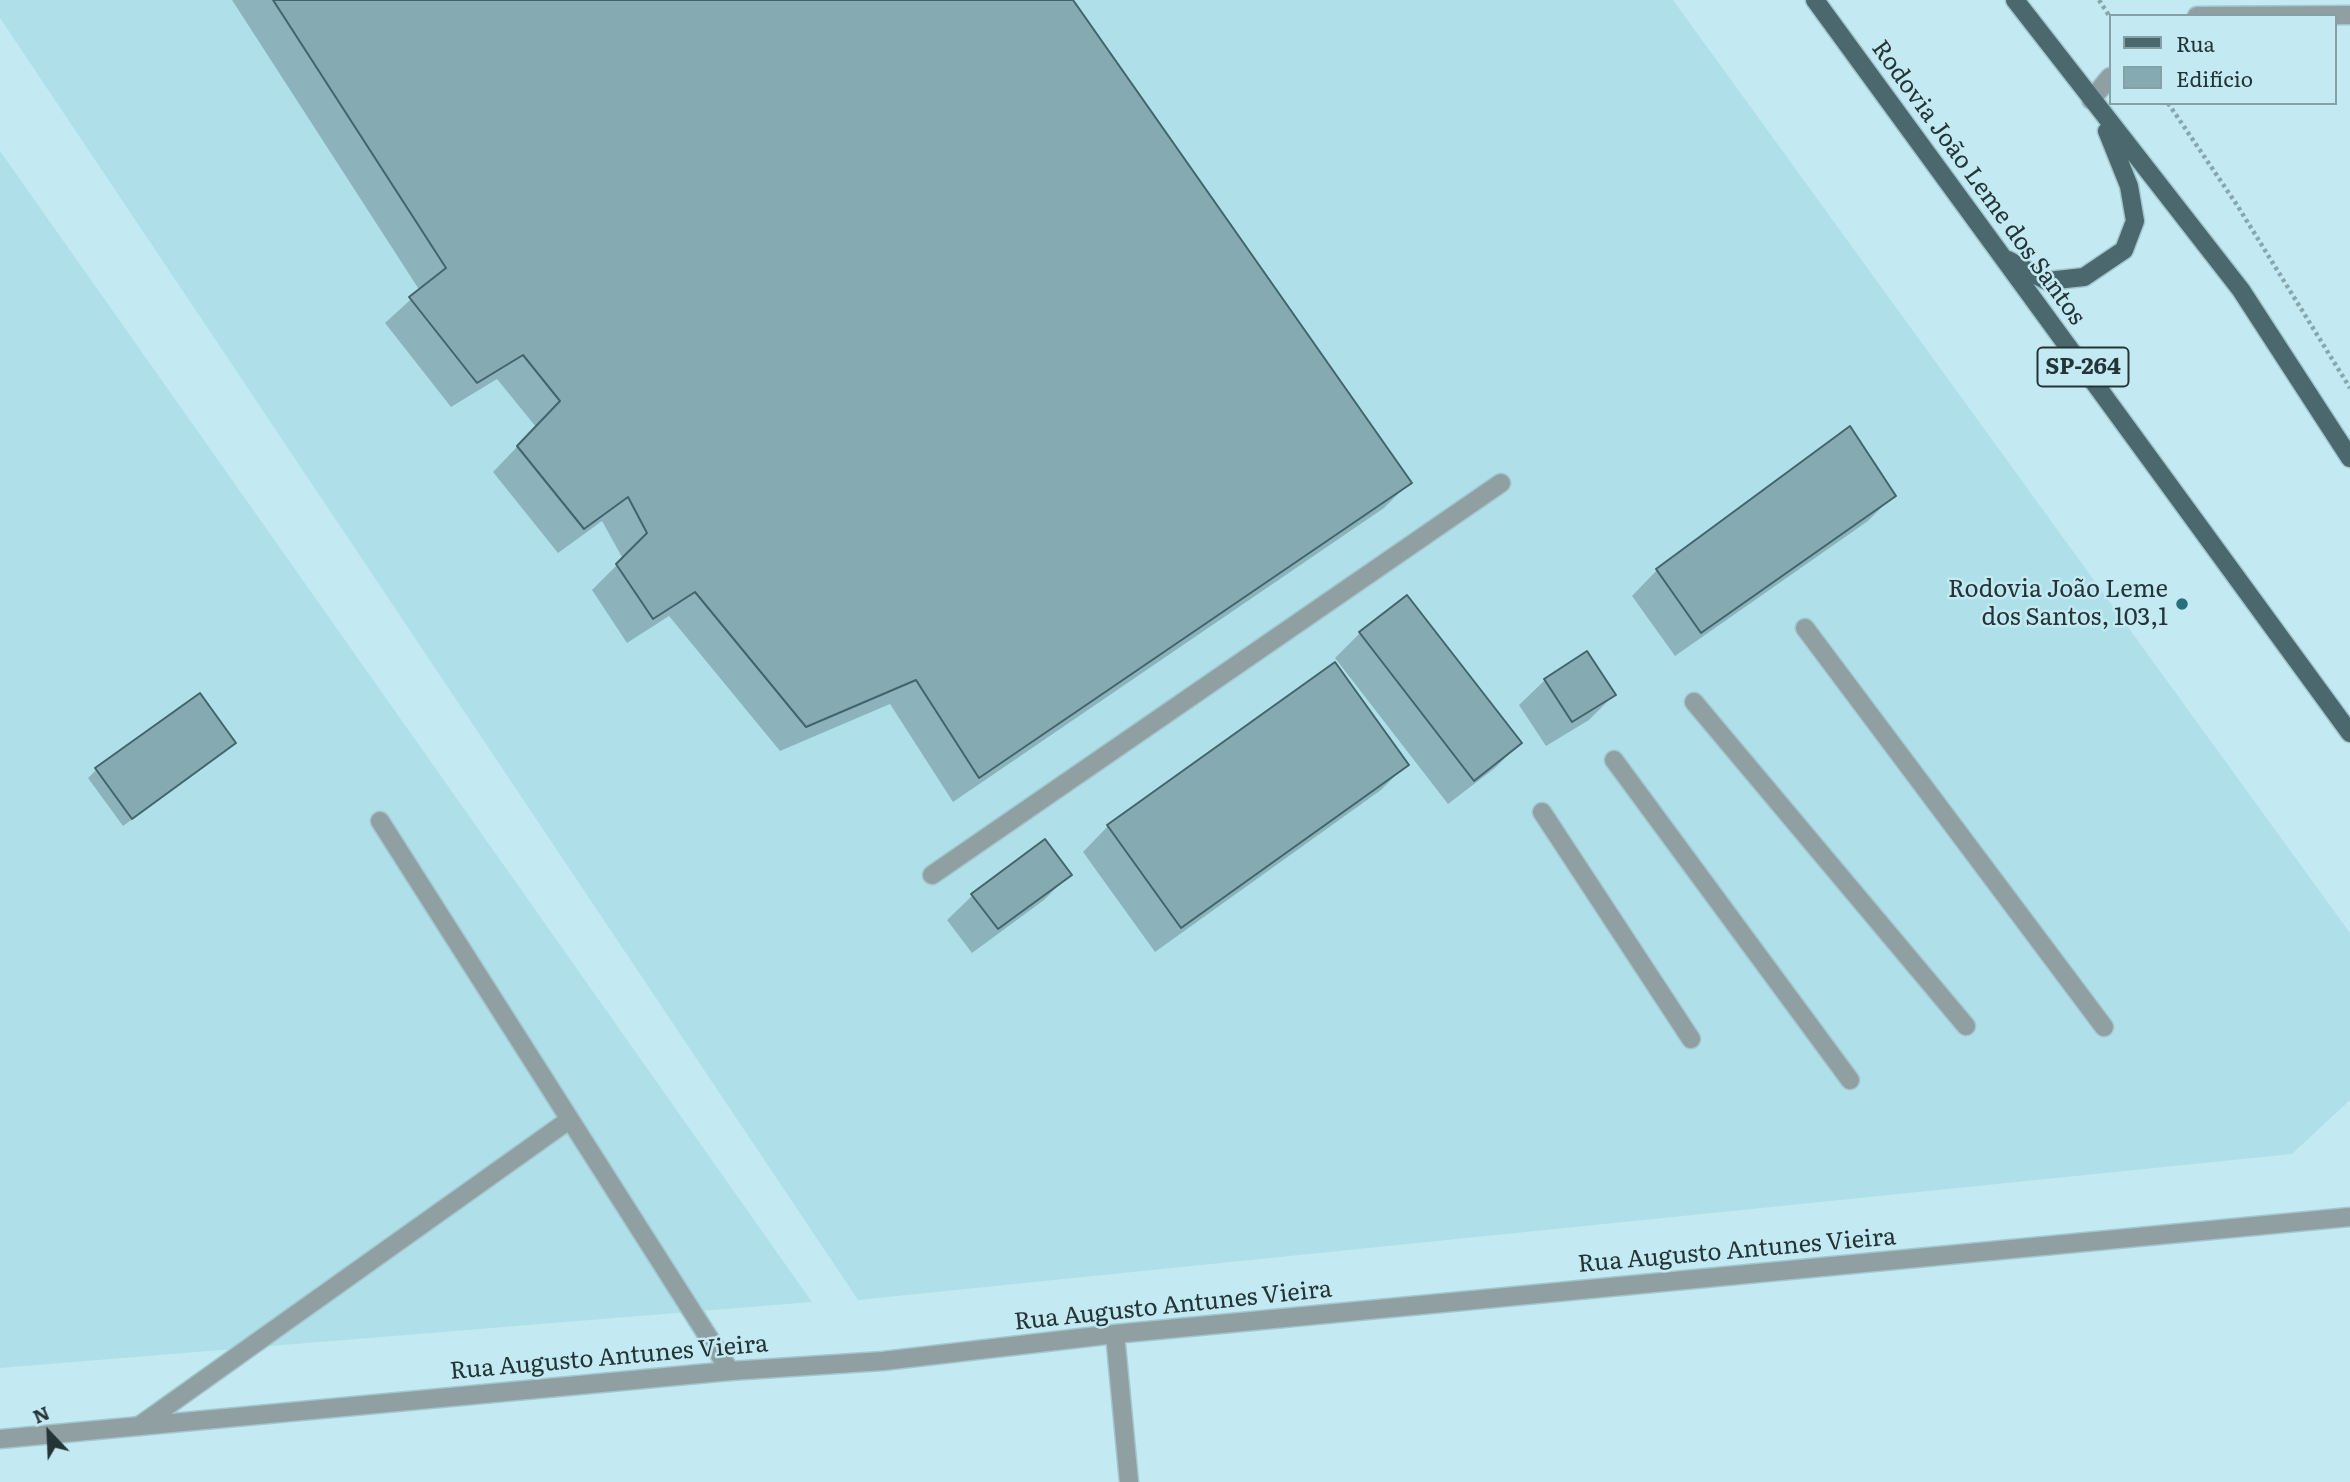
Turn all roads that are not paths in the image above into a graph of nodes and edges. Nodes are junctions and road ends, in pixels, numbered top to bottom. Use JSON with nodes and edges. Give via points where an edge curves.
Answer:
{"nodes":[{"id":1,"x":1815,"y":0,"type":"edge"},
{"id":2,"x":2015,"y":0,"type":"edge"},
{"id":3,"x":2108,"y":79,"type":"edge"},
{"id":4,"x":2091,"y":100,"type":"junction"},
{"id":5,"x":2002,"y":257,"type":"junction"},
{"id":6,"x":2350,"y":458,"type":"edge"},
{"id":7,"x":1501,"y":482,"type":"dead end"},
{"id":8,"x":1805,"y":628,"type":"dead end"},
{"id":9,"x":1694,"y":702,"type":"dead end"},
{"id":10,"x":2350,"y":733,"type":"edge"},
{"id":11,"x":1614,"y":760,"type":"dead end"},
{"id":12,"x":1542,"y":812,"type":"dead end"},
{"id":13,"x":380,"y":821,"type":"dead end"},
{"id":14,"x":932,"y":875,"type":"dead end"},
{"id":15,"x":1966,"y":1026,"type":"dead end"},
{"id":16,"x":2104,"y":1027,"type":"dead end"},
{"id":17,"x":1691,"y":1039,"type":"dead end"},
{"id":18,"x":1850,"y":1080,"type":"dead end"},
{"id":19,"x":569,"y":1120,"type":"junction"},
{"id":20,"x":2350,"y":1217,"type":"edge"},
{"id":21,"x":1115,"y":1334,"type":"junction"},
{"id":22,"x":730,"y":1371,"type":"junction"},
{"id":23,"x":139,"y":1426,"type":"junction"},
{"id":24,"x":0,"y":1439,"type":"edge"},
{"id":25,"x":1129,"y":1482,"type":"edge"}],
"edges":[{"from":1,"to":5,"type":"main road","name":"Rodovia João Leme dos Santos","number":"SP-264"},
{"from":2,"to":4,"type":"main road"},
{"from":3,"to":4,"type":"street"},
{"from":4,"to":5,"type":"main road","via":[[2129,186],[2135,221],[2124,250],[2084,277],[2047,281]]},
{"from":4,"to":6,"type":"main road","via":[[2241,290]]},
{"from":5,"to":10,"type":"main road","name":"Rodovia João Leme dos Santos","number":"SP-264"},
{"from":7,"to":14,"type":"street"},
{"from":8,"to":16,"type":"street"},
{"from":9,"to":15,"type":"street"},
{"from":11,"to":18,"type":"street"},
{"from":12,"to":17,"type":"street"},
{"from":13,"to":19,"type":"street"},
{"from":19,"to":22,"type":"street"},
{"from":19,"to":23,"type":"street"},
{"from":20,"to":21,"type":"street","name":"Rua Augusto Antunes Vieira"},
{"from":21,"to":22,"type":"street","name":"Rua Augusto Antunes Vieira","via":[[883,1361]]},
{"from":21,"to":25,"type":"street"},
{"from":22,"to":23,"type":"street","name":"Rua Augusto Antunes Vieira"},
{"from":23,"to":24,"type":"street","name":"Rua Augusto Antunes Vieira"}]}
